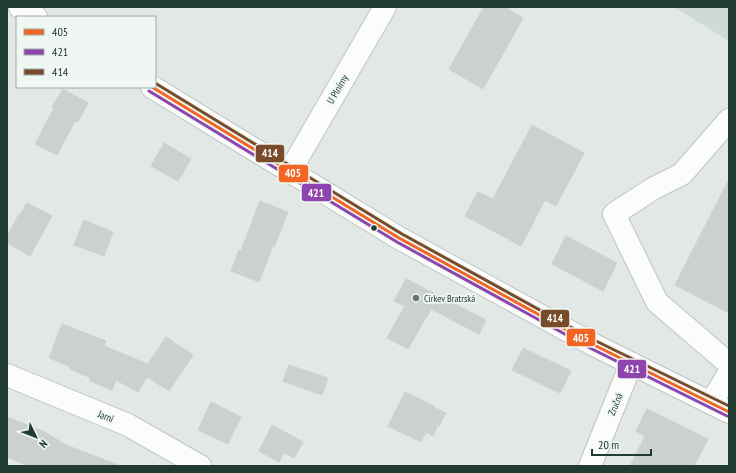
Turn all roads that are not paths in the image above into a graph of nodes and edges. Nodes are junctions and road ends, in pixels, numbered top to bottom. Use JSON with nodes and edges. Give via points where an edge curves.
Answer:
{"nodes":[{"id":1,"x":20,"y":7,"type":"edge"},
{"id":2,"x":385,"y":7,"type":"edge"},
{"id":3,"x":34,"y":16,"type":"edge"},
{"id":4,"x":154,"y":88,"type":"edge"},
{"id":5,"x":729,"y":120,"type":"edge"},
{"id":6,"x":290,"y":171,"type":"junction"},
{"id":7,"x":632,"y":364,"type":"junction"},
{"id":8,"x":729,"y":364,"type":"edge"},
{"id":9,"x":729,"y":373,"type":"edge"},
{"id":10,"x":7,"y":375,"type":"edge"},
{"id":11,"x":720,"y":407,"type":"edge"},
{"id":12,"x":200,"y":466,"type":"edge"},
{"id":13,"x":590,"y":466,"type":"edge"}],
"edges":[{"from":1,"to":3,"type":"street"},
{"from":2,"to":6,"type":"street","name":"U Plnírny"},
{"from":4,"to":6,"type":"street"},
{"from":5,"to":8,"type":"street","via":[[682,174],[654,188],[614,214],[657,302]]},
{"from":6,"to":7,"type":"street","via":[[399,238]]},
{"from":7,"to":11,"type":"street"},
{"from":7,"to":13,"type":"street","name":"Zručná"},
{"from":9,"to":11,"type":"street"},
{"from":10,"to":12,"type":"street","name":"Jarní","via":[[128,425]]}]}
